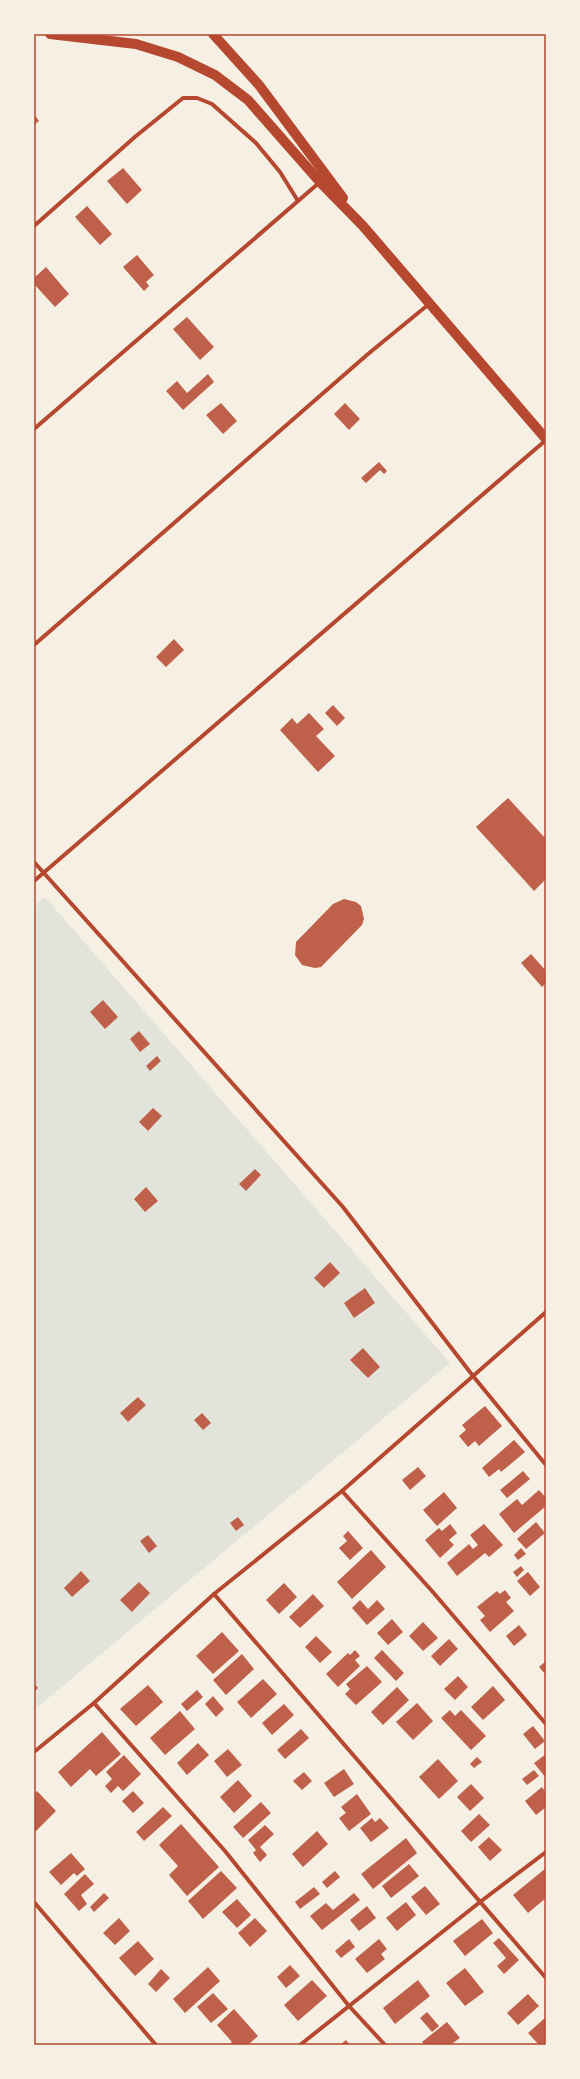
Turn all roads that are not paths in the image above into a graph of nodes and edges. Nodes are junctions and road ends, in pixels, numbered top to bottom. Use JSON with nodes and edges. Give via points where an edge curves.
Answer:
{"nodes":[{"id":1,"x":50,"y":34,"type":"edge"},
{"id":2,"x":213,"y":34,"type":"edge"},
{"id":3,"x":320,"y":182,"type":"junction"},
{"id":4,"x":298,"y":201,"type":"junction"},
{"id":5,"x":34,"y":226,"type":"edge"},
{"id":6,"x":363,"y":226,"type":"junction"},
{"id":7,"x":430,"y":303,"type":"junction"},
{"id":8,"x":34,"y":429,"type":"edge"},
{"id":9,"x":546,"y":439,"type":"edge"},
{"id":10,"x":34,"y":645,"type":"edge"},
{"id":11,"x":34,"y":862,"type":"edge"},
{"id":12,"x":44,"y":873,"type":"junction"},
{"id":13,"x":34,"y":881,"type":"edge"},
{"id":14,"x":546,"y":1312,"type":"edge"},
{"id":15,"x":473,"y":1376,"type":"junction"},
{"id":16,"x":546,"y":1465,"type":"edge"},
{"id":17,"x":342,"y":1491,"type":"junction"},
{"id":18,"x":214,"y":1594,"type":"junction"},
{"id":19,"x":94,"y":1703,"type":"junction"},
{"id":20,"x":546,"y":1724,"type":"edge"},
{"id":21,"x":34,"y":1752,"type":"edge"},
{"id":22,"x":546,"y":1852,"type":"edge"},
{"id":23,"x":34,"y":1902,"type":"edge"},
{"id":24,"x":480,"y":1902,"type":"junction"},
{"id":25,"x":546,"y":1978,"type":"edge"},
{"id":26,"x":349,"y":2006,"type":"junction"},
{"id":27,"x":156,"y":2045,"type":"edge"},
{"id":28,"x":300,"y":2045,"type":"edge"},
{"id":29,"x":385,"y":2045,"type":"edge"}],
"edges":[{"from":1,"to":3,"type":"main road","via":[[136,44],[178,57],[215,75],[248,100]]},
{"from":2,"to":6,"type":"main road","via":[[263,91]]},
{"from":3,"to":4,"type":"street"},
{"from":3,"to":6,"type":"main road"},
{"from":4,"to":5,"type":"street","via":[[280,172],[256,143],[212,104],[197,98],[184,98],[136,136]]},
{"from":4,"to":8,"type":"street"},
{"from":6,"to":7,"type":"main road"},
{"from":7,"to":9,"type":"main road"},
{"from":7,"to":10,"type":"street"},
{"from":9,"to":12,"type":"street"},
{"from":11,"to":12,"type":"street"},
{"from":12,"to":13,"type":"street"},
{"from":12,"to":15,"type":"street","via":[[343,1207]]},
{"from":14,"to":15,"type":"street"},
{"from":15,"to":16,"type":"street"},
{"from":15,"to":17,"type":"street"},
{"from":17,"to":18,"type":"street"},
{"from":17,"to":20,"type":"street","via":[[432,1590]]},
{"from":18,"to":19,"type":"street"},
{"from":18,"to":24,"type":"street"},
{"from":19,"to":21,"type":"street"},
{"from":19,"to":26,"type":"street","via":[[224,1851]]},
{"from":22,"to":24,"type":"street"},
{"from":23,"to":27,"type":"street"},
{"from":24,"to":25,"type":"street"},
{"from":24,"to":26,"type":"street"},
{"from":26,"to":28,"type":"street"},
{"from":26,"to":29,"type":"street"}]}
